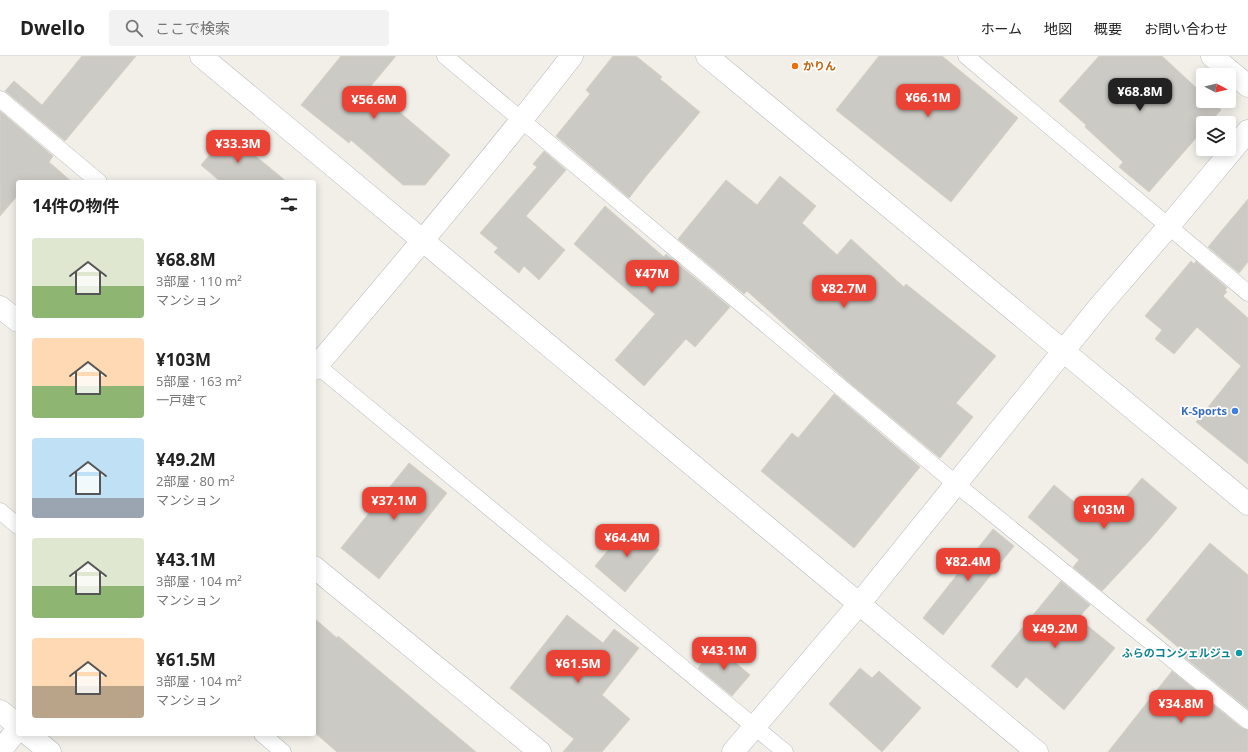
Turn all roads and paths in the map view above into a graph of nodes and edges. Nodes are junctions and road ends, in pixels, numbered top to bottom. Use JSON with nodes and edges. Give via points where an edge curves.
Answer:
{"nodes":[{"id":1,"x":201,"y":56,"type":"edge"},
{"id":2,"x":445,"y":56,"type":"edge"},
{"id":3,"x":572,"y":56,"type":"edge"},
{"id":4,"x":707,"y":56,"type":"edge"},
{"id":5,"x":966,"y":56,"type":"edge"},
{"id":6,"x":1212,"y":56,"type":"edge"},
{"id":7,"x":1248,"y":86,"type":"edge"},
{"id":8,"x":0,"y":99,"type":"edge"},
{"id":9,"x":522,"y":120,"type":"junction"},
{"id":10,"x":1248,"y":131,"type":"edge"},
{"id":11,"x":97,"y":180,"type":"edge"},
{"id":12,"x":1168,"y":227,"type":"junction"},
{"id":13,"x":423,"y":241,"type":"junction"},
{"id":14,"x":1248,"y":293,"type":"edge"},
{"id":15,"x":0,"y":306,"type":"edge"},
{"id":16,"x":16,"y":319,"type":"edge"},
{"id":17,"x":1064,"y":351,"type":"junction"},
{"id":18,"x":316,"y":365,"type":"edge"},
{"id":19,"x":316,"y":367,"type":"edge"},
{"id":20,"x":956,"y":484,"type":"junction"},
{"id":21,"x":1248,"y":504,"type":"edge"},
{"id":22,"x":0,"y":512,"type":"edge"},
{"id":23,"x":16,"y":524,"type":"edge"},
{"id":24,"x":316,"y":569,"type":"edge"},
{"id":25,"x":859,"y":604,"type":"junction"},
{"id":26,"x":0,"y":711,"type":"edge"},
{"id":27,"x":1248,"y":721,"type":"edge"},
{"id":28,"x":16,"y":723,"type":"edge"},
{"id":29,"x":754,"y":727,"type":"junction"},
{"id":30,"x":16,"y":731,"type":"edge"},
{"id":31,"x":30,"y":736,"type":"edge"},
{"id":32,"x":264,"y":736,"type":"edge"},
{"id":33,"x":0,"y":750,"type":"edge"},
{"id":34,"x":50,"y":752,"type":"edge"},
{"id":35,"x":283,"y":752,"type":"edge"},
{"id":36,"x":540,"y":752,"type":"edge"},
{"id":37,"x":733,"y":752,"type":"edge"},
{"id":38,"x":785,"y":752,"type":"edge"},
{"id":39,"x":1037,"y":752,"type":"edge"}],
"edges":[{"from":1,"to":13,"type":"street"},
{"from":2,"to":9,"type":"lane"},
{"from":3,"to":9,"type":"street"},
{"from":4,"to":17,"type":"street"},
{"from":5,"to":12,"type":"lane"},
{"from":6,"to":7,"type":"street"},
{"from":8,"to":11,"type":"lane"},
{"from":9,"to":13,"type":"street"},
{"from":9,"to":20,"type":"lane"},
{"from":10,"to":12,"type":"street"},
{"from":12,"to":14,"type":"lane"},
{"from":12,"to":17,"type":"street"},
{"from":13,"to":18,"type":"street"},
{"from":13,"to":25,"type":"street"},
{"from":15,"to":16,"type":"street"},
{"from":17,"to":20,"type":"street"},
{"from":17,"to":21,"type":"street"},
{"from":19,"to":29,"type":"lane"},
{"from":20,"to":25,"type":"street"},
{"from":20,"to":27,"type":"lane"},
{"from":22,"to":23,"type":"lane"},
{"from":24,"to":36,"type":"street"},
{"from":25,"to":29,"type":"street"},
{"from":25,"to":39,"type":"street"},
{"from":26,"to":28,"type":"street"},
{"from":29,"to":37,"type":"street"},
{"from":29,"to":38,"type":"lane"},
{"from":30,"to":33,"type":"street"},
{"from":31,"to":34,"type":"street"},
{"from":32,"to":35,"type":"lane"}]}
